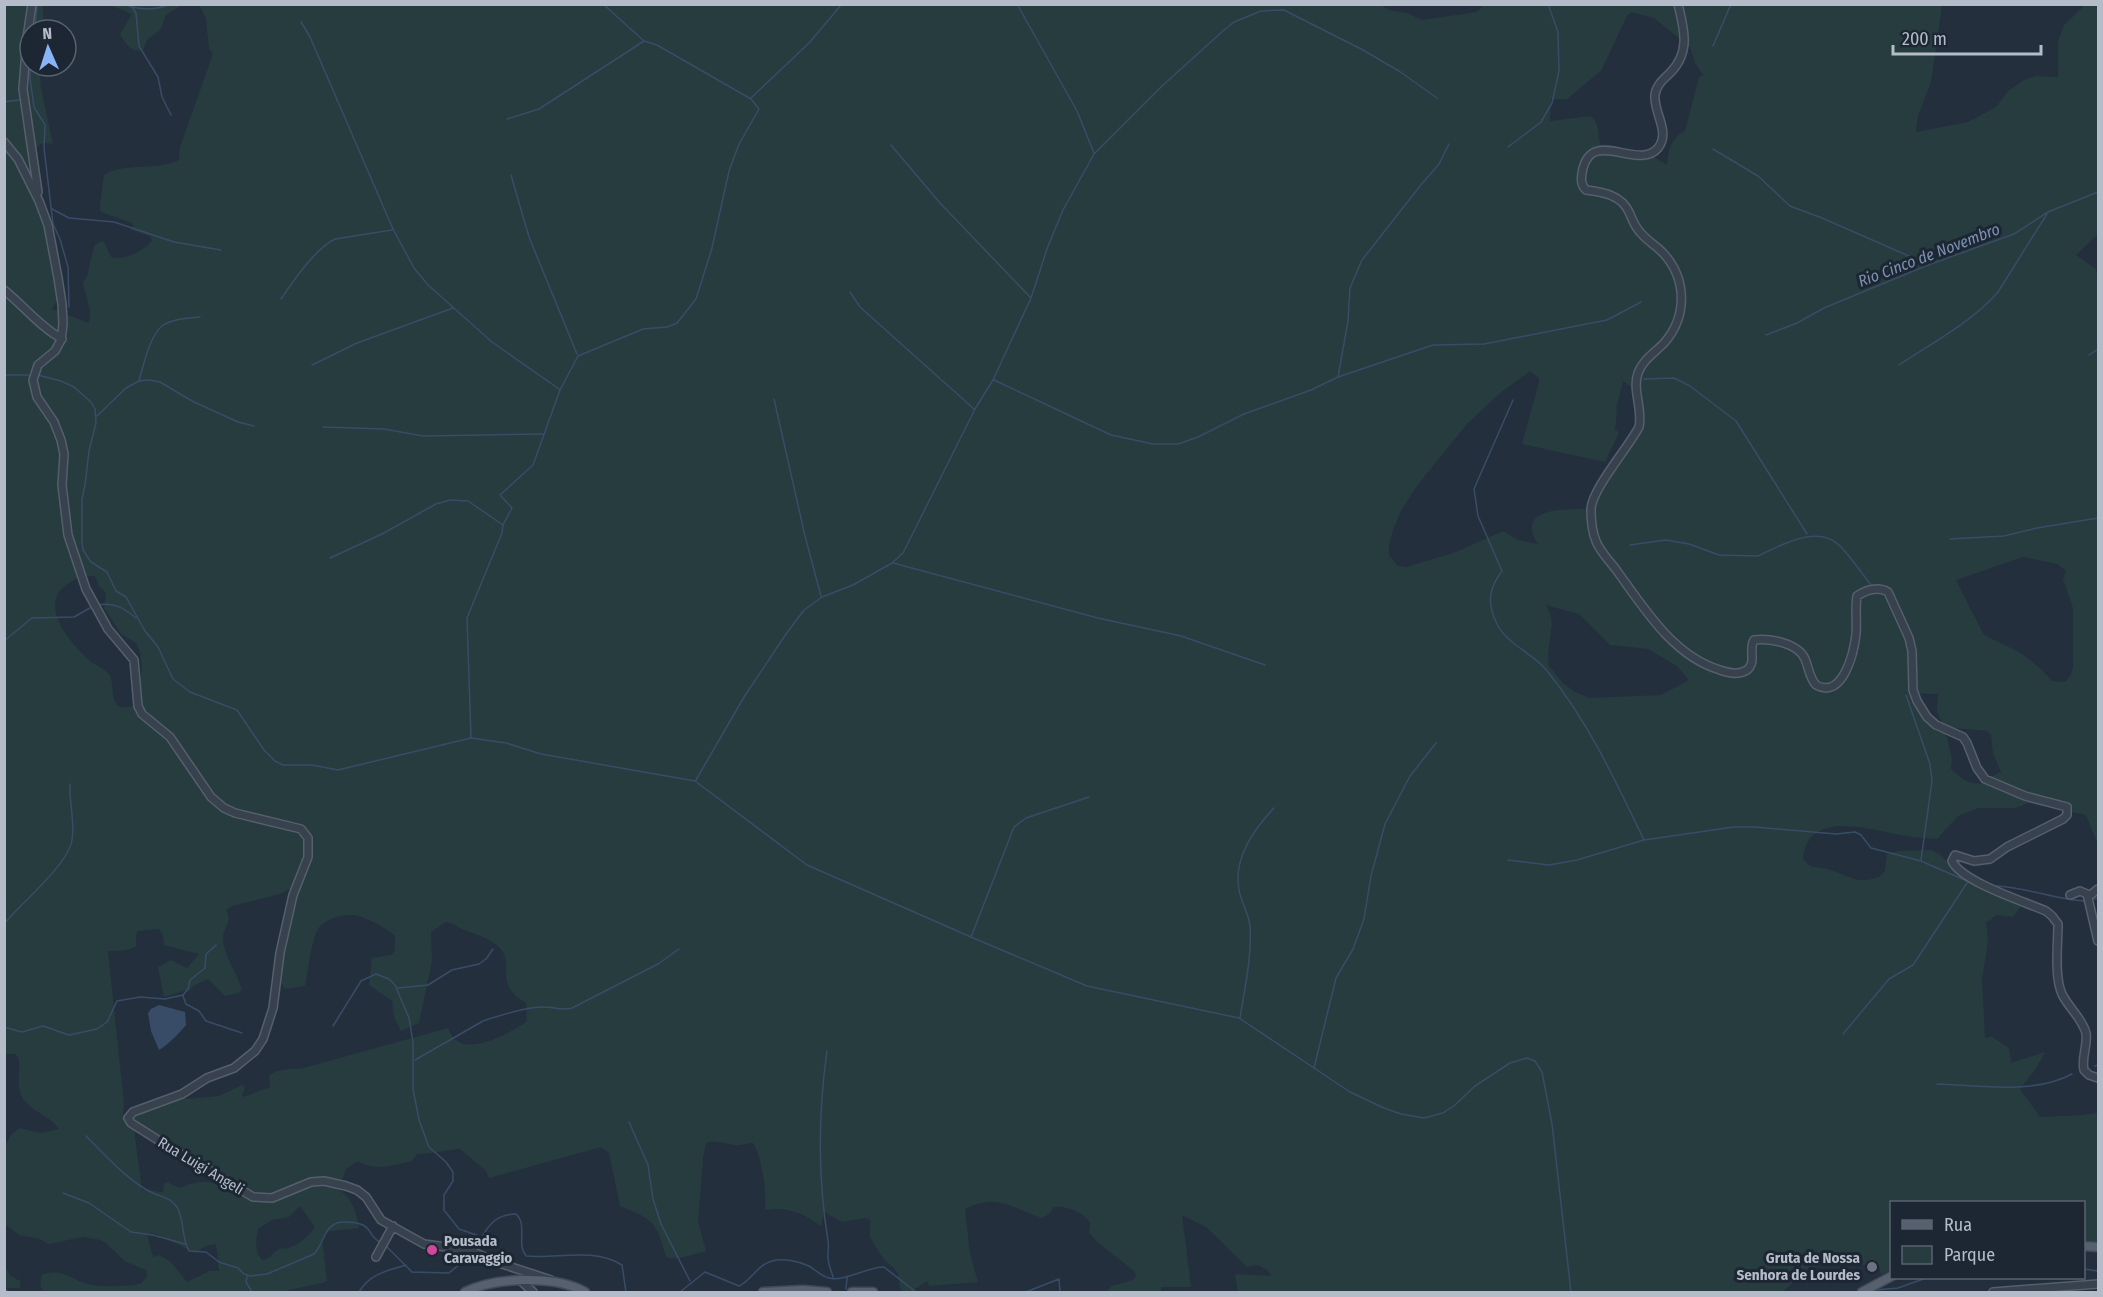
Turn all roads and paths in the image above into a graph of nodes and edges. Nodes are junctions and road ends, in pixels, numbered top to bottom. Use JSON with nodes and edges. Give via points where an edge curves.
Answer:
{"nodes":[{"id":1,"x":32,"y":4,"type":"edge"},
{"id":2,"x":1678,"y":4,"type":"edge"},
{"id":3,"x":4,"y":142,"type":"edge"},
{"id":4,"x":39,"y":201,"type":"junction"},
{"id":5,"x":4,"y":290,"type":"edge"},
{"id":6,"x":62,"y":339,"type":"junction"},
{"id":7,"x":2098,"y":889,"type":"edge"},
{"id":8,"x":2070,"y":895,"type":"dead end"},
{"id":9,"x":2089,"y":896,"type":"junction"},
{"id":10,"x":2098,"y":941,"type":"edge"},
{"id":11,"x":2098,"y":1078,"type":"edge"},
{"id":12,"x":393,"y":1226,"type":"junction"},
{"id":13,"x":376,"y":1257,"type":"dead end"},
{"id":14,"x":1890,"y":1277,"type":"edge"},
{"id":15,"x":521,"y":1281,"type":"junction"},
{"id":16,"x":554,"y":1281,"type":"junction"},
{"id":17,"x":2098,"y":1284,"type":"edge"},
{"id":18,"x":811,"y":1292,"type":"edge"},
{"id":19,"x":465,"y":1293,"type":"edge"},
{"id":20,"x":533,"y":1293,"type":"edge"},
{"id":21,"x":585,"y":1293,"type":"edge"},
{"id":22,"x":763,"y":1293,"type":"edge"},
{"id":23,"x":826,"y":1293,"type":"edge"},
{"id":24,"x":852,"y":1293,"type":"edge"},
{"id":25,"x":873,"y":1293,"type":"edge"},
{"id":26,"x":1863,"y":1293,"type":"edge"},
{"id":27,"x":1993,"y":1293,"type":"edge"}],
"edges":[{"from":1,"to":4,"type":"street","via":[[23,88]]},
{"from":2,"to":11,"type":"street","via":[[1685,45],[1682,56],[1660,82],[1655,95],[1662,141],[1651,153],[1638,155],[1599,150],[1585,164],[1581,177],[1586,190],[1604,192],[1627,208],[1638,231],[1671,262],[1681,284],[1682,300],[1675,328],[1641,365],[1637,375],[1639,427],[1593,499],[1596,541],[1638,600],[1676,644],[1700,662],[1724,672],[1741,672],[1750,667],[1754,640],[1782,643],[1800,652],[1816,685],[1830,687],[1840,680],[1851,659],[1857,596],[1870,590],[1888,592],[1909,638],[1913,690],[1927,717],[1963,738],[1985,779],[2025,796],[2064,805],[2068,811],[2063,819],[1990,859],[1974,861],[1953,856],[1952,861],[1966,877],[2046,911],[2058,924],[2061,993],[2085,1029],[2084,1070]]},
{"from":3,"to":4,"type":"street","via":[[18,159]]},
{"from":4,"to":6,"type":"street","via":[[48,225],[62,304]]},
{"from":5,"to":6,"type":"street","via":[[49,332]]},
{"from":6,"to":12,"type":"street","name":"Rua Luigi Angeli","via":[[38,365],[33,380],[37,397],[61,440],[68,535],[86,589],[108,629],[134,660],[136,698],[142,714],[170,737],[211,797],[224,808],[251,818],[296,826],[305,832],[310,846],[293,895],[273,1008],[255,1051],[234,1068],[207,1078],[182,1094],[133,1112],[128,1118],[253,1197],[272,1198],[311,1182],[335,1183],[362,1194],[381,1220]]},
{"from":7,"to":9,"type":"street"},
{"from":8,"to":9,"type":"street","via":[[2083,891]]},
{"from":9,"to":10,"type":"street"},
{"from":12,"to":13,"type":"street"},
{"from":12,"to":16,"type":"street","name":"Rua Luigi Angeli","via":[[424,1244],[469,1250]]},
{"from":14,"to":26,"type":"main road"},
{"from":15,"to":16,"type":"main road"},
{"from":15,"to":19,"type":"main road","via":[[495,1282]]},
{"from":15,"to":20,"type":"street"},
{"from":16,"to":21,"type":"main road"},
{"from":17,"to":27,"type":"street"},
{"from":18,"to":22,"type":"main road"},
{"from":18,"to":23,"type":"main road"},
{"from":24,"to":25,"type":"main road"}]}
